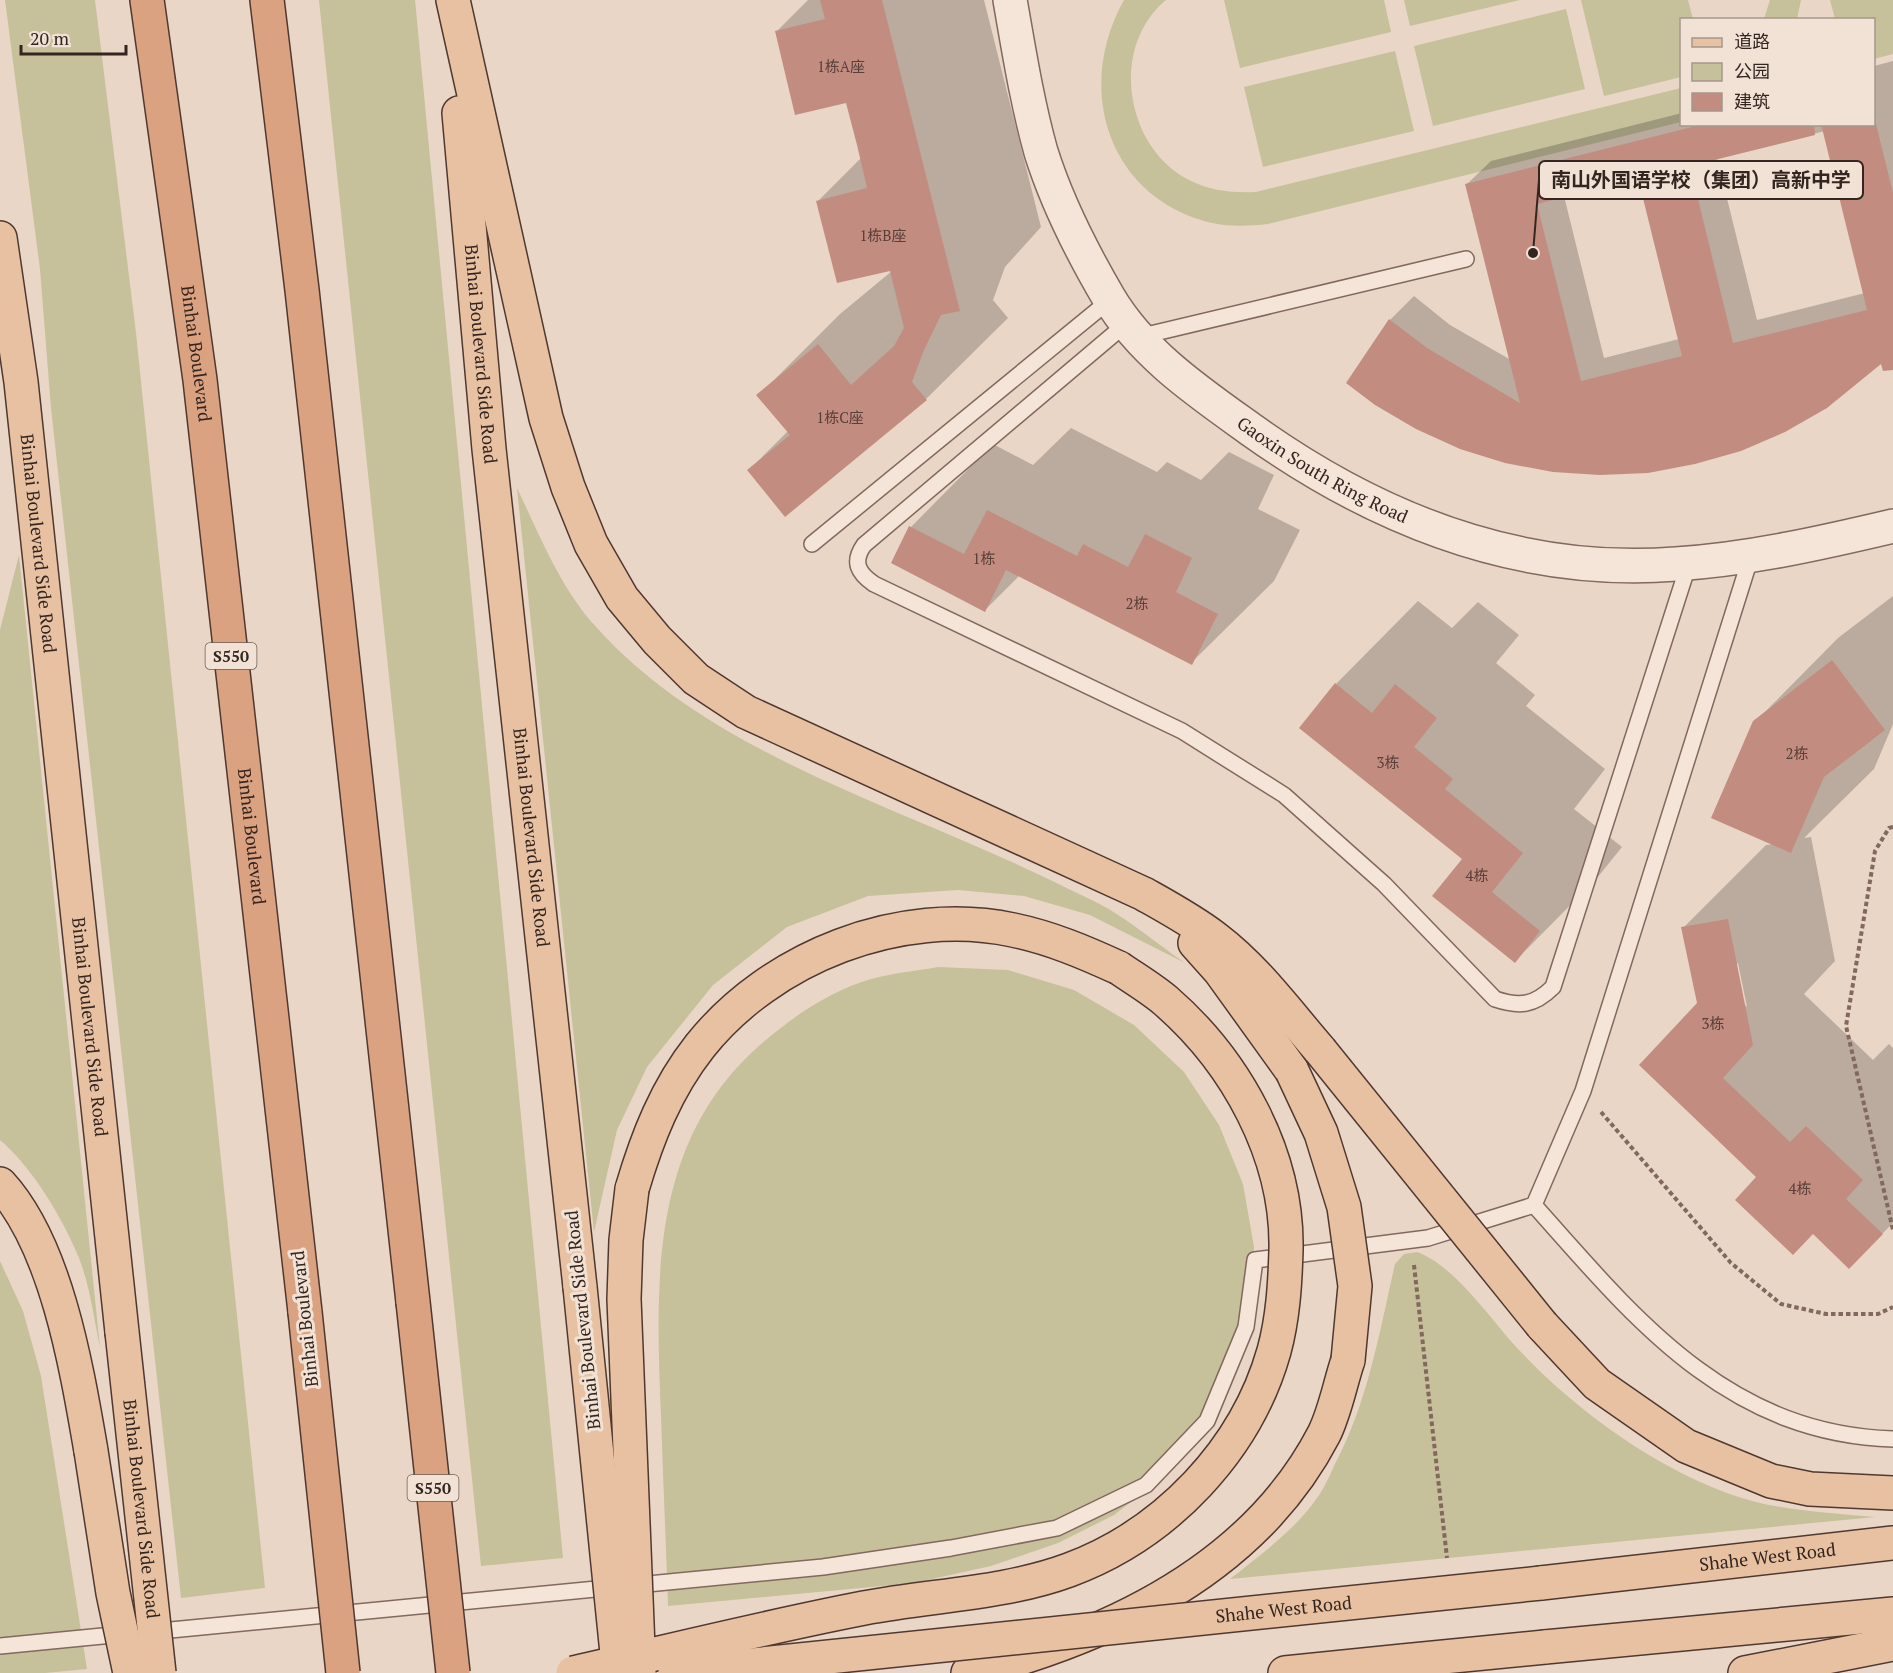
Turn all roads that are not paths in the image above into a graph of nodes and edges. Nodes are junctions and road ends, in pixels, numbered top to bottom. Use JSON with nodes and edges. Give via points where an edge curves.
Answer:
{"nodes":[{"id":1,"x":147,"y":0,"type":"edge"},
{"id":2,"x":267,"y":0,"type":"edge"},
{"id":3,"x":451,"y":0,"type":"edge"},
{"id":4,"x":1010,"y":0,"type":"edge"},
{"id":5,"x":0,"y":238,"type":"edge"},
{"id":6,"x":1466,"y":259,"type":"dead end"},
{"id":7,"x":1125,"y":320,"type":"junction"},
{"id":8,"x":1893,"y":526,"type":"edge"},
{"id":9,"x":812,"y":544,"type":"dead end"},
{"id":10,"x":1751,"y":556,"type":"junction"},
{"id":11,"x":1689,"y":563,"type":"junction"},
{"id":12,"x":1144,"y":894,"type":"junction"},
{"id":13,"x":0,"y":1184,"type":"edge"},
{"id":14,"x":1534,"y":1205,"type":"junction"},
{"id":15,"x":1893,"y":1439,"type":"edge"},
{"id":16,"x":1893,"y":1493,"type":"edge"},
{"id":17,"x":1893,"y":1543,"type":"edge"},
{"id":18,"x":1893,"y":1614,"type":"edge"},
{"id":19,"x":1893,"y":1644,"type":"edge"},
{"id":20,"x":0,"y":1646,"type":"edge"},
{"id":21,"x":130,"y":1673,"type":"edge"},
{"id":22,"x":159,"y":1673,"type":"edge"},
{"id":23,"x":342,"y":1673,"type":"edge"},
{"id":24,"x":453,"y":1673,"type":"edge"},
{"id":25,"x":573,"y":1673,"type":"edge"},
{"id":26,"x":620,"y":1673,"type":"edge"},
{"id":27,"x":639,"y":1673,"type":"edge"},
{"id":28,"x":675,"y":1673,"type":"edge"},
{"id":29,"x":968,"y":1673,"type":"edge"},
{"id":30,"x":1285,"y":1673,"type":"edge"},
{"id":31,"x":1745,"y":1673,"type":"edge"}],
"edges":[{"from":1,"to":23,"type":"highway","name":"Binhai Boulevard","number":"S550","bridge":true,"via":[[200,380]]},
{"from":2,"to":24,"type":"highway","number":"S550","bridge":true},
{"from":3,"to":12,"type":"main road","via":[[546,418],[591,544],[622,598],[696,679],[746,712]]},
{"from":3,"to":26,"type":"main road","name":"Binhai Boulevard Side Road","bridge":true,"via":[[490,460]]},
{"from":4,"to":7,"type":"street","name":"Gaoxin South Ring Road","via":[[1042,153],[1065,216]]},
{"from":5,"to":22,"type":"main road","name":"Binhai Boulevard Side Road","bridge":true,"via":[[22,394]]},
{"from":6,"to":7,"type":"lane"},
{"from":7,"to":9,"type":"lane"},
{"from":7,"to":11,"type":"street","name":"Gaoxin South Ring Road","via":[[1188,385],[1283,452],[1370,501],[1438,533],[1527,556],[1601,565]]},
{"from":7,"to":11,"type":"lane","via":[[864,545],[857,555],[857,567],[874,584],[1182,731],[1284,795],[1384,884],[1495,999],[1514,1005],[1530,1004],[1553,987]]},
{"from":8,"to":10,"type":"street","name":"Gaoxin South Ring Road"},
{"from":10,"to":11,"type":"street","name":"Gaoxin South Ring Road"},
{"from":10,"to":14,"type":"lane","via":[[1583,1091]]},
{"from":12,"to":16,"type":"main road","bridge":true,"via":[[1217,939],[1249,968],[1542,1325],[1597,1384],[1686,1446],[1762,1478],[1810,1490]]},
{"from":12,"to":29,"type":"main road","bridge":true,"via":[[1180,926],[1220,971],[1292,1071],[1321,1134],[1344,1207],[1355,1286],[1348,1360],[1324,1432],[1290,1489],[1243,1541],[1168,1594],[1075,1641]]},
{"from":13,"to":21,"type":"main road","bridge":true,"via":[[34,1237],[59,1302],[78,1372],[113,1593]]},
{"from":14,"to":15,"type":"lane","via":[[1637,1319],[1704,1374],[1742,1398],[1816,1430]]},
{"from":14,"to":20,"type":"lane","via":[[1428,1238],[1255,1260],[1246,1327],[1207,1421],[1146,1485],[1057,1528],[823,1567]]},
{"from":17,"to":28,"type":"main road","name":"Shahe West Road","bridge":true},
{"from":18,"to":30,"type":"main road","bridge":true},
{"from":19,"to":31,"type":"main road"},
{"from":25,"to":27,"type":"main road","bridge":true,"via":[[816,1618],[1012,1585],[1068,1570],[1114,1549],[1191,1491],[1227,1449],[1253,1404],[1274,1351],[1284,1297],[1286,1239],[1280,1189],[1264,1136],[1238,1085],[1206,1040],[1165,999],[1119,968],[1067,944],[1011,929],[945,924],[898,930],[845,944],[792,968],[746,1000],[700,1046],[672,1086],[648,1136],[632,1189],[626,1240],[624,1299]]}]}
